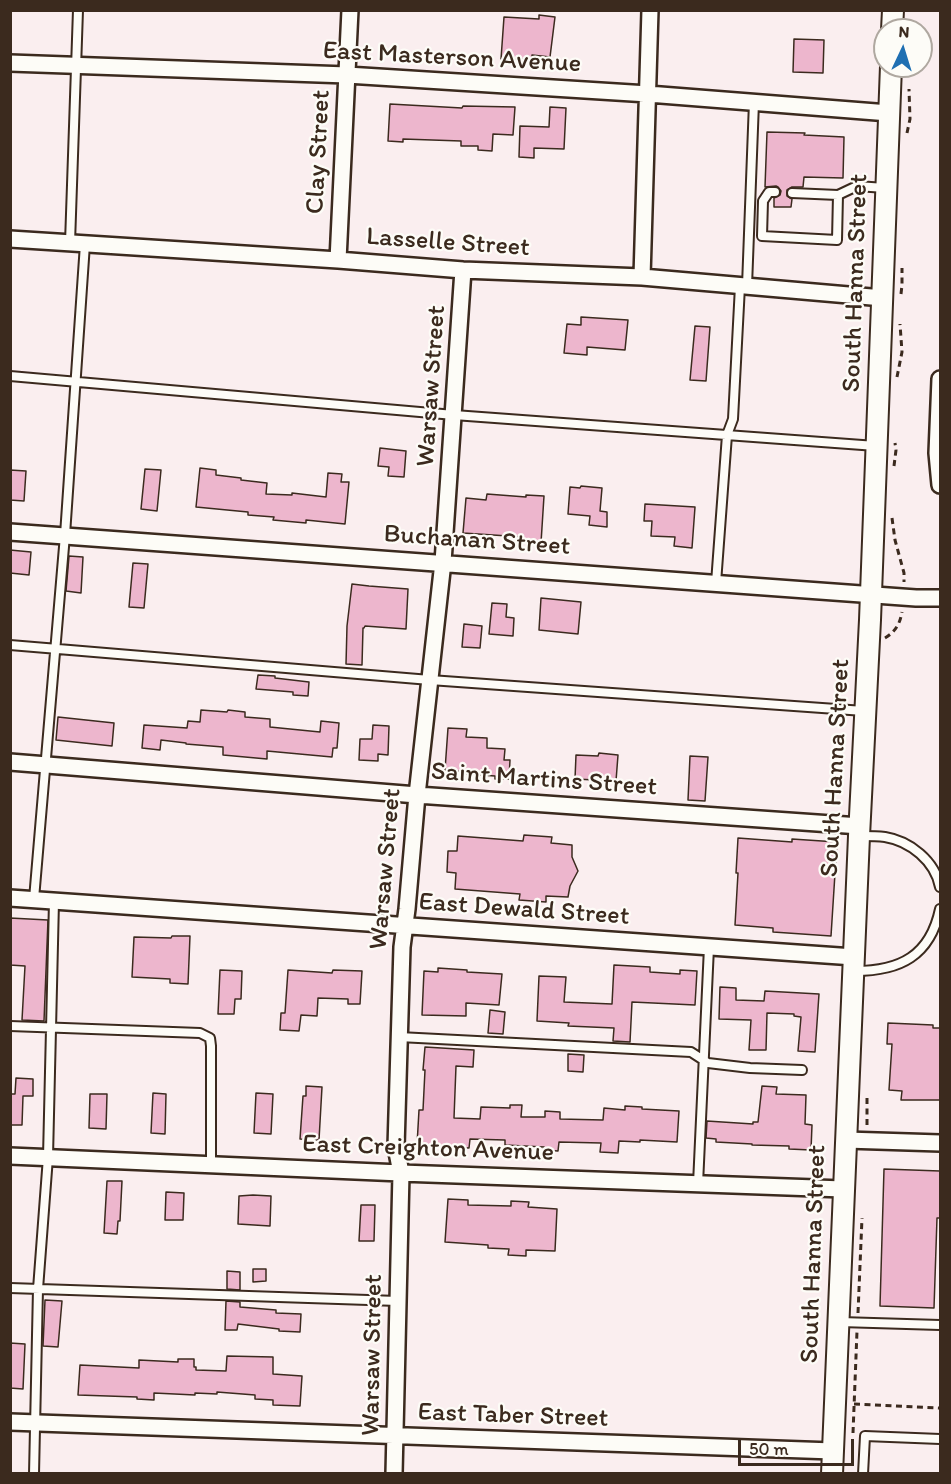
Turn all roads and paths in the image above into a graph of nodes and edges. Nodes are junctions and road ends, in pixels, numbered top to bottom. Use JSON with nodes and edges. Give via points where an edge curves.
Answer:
{"nodes":[{"id":1,"x":78,"y":10,"type":"edge"},
{"id":2,"x":350,"y":10,"type":"edge"},
{"id":3,"x":650,"y":10,"type":"edge"},
{"id":4,"x":10,"y":63,"type":"edge"},
{"id":5,"x":76,"y":66,"type":"junction"},
{"id":6,"x":347,"y":75,"type":"junction"},
{"id":7,"x":890,"y":78,"type":"edge"},
{"id":8,"x":909,"y":88,"type":"dead end"},
{"id":9,"x":648,"y":94,"type":"junction"},
{"id":10,"x":754,"y":102,"type":"junction"},
{"id":11,"x":889,"y":113,"type":"junction"},
{"id":12,"x":905,"y":139,"type":"dead end"},
{"id":13,"x":886,"y":188,"type":"junction"},
{"id":14,"x":775,"y":192,"type":"dead end"},
{"id":15,"x":792,"y":193,"type":"dead end"},
{"id":16,"x":838,"y":195,"type":"junction"},
{"id":17,"x":10,"y":239,"type":"edge"},
{"id":18,"x":78,"y":243,"type":"junction"},
{"id":19,"x":338,"y":260,"type":"junction"},
{"id":20,"x":902,"y":262,"type":"dead end"},
{"id":21,"x":464,"y":270,"type":"junction"},
{"id":22,"x":642,"y":277,"type":"junction"},
{"id":23,"x":744,"y":286,"type":"junction"},
{"id":24,"x":891,"y":298,"type":"junction"},
{"id":25,"x":899,"y":315,"type":"dead end"},
{"id":26,"x":10,"y":376,"type":"edge"},
{"id":27,"x":940,"y":379,"type":"edge"},
{"id":28,"x":75,"y":382,"type":"junction"},
{"id":29,"x":896,"y":383,"type":"dead end"},
{"id":30,"x":454,"y":415,"type":"junction"},
{"id":31,"x":727,"y":435,"type":"junction"},
{"id":32,"x":886,"y":442,"type":"junction"},
{"id":33,"x":893,"y":470,"type":"dead end"},
{"id":34,"x":940,"y":485,"type":"edge"},
{"id":35,"x":892,"y":508,"type":"dead end"},
{"id":36,"x":10,"y":531,"type":"edge"},
{"id":37,"x":65,"y":536,"type":"junction"},
{"id":38,"x":443,"y":562,"type":"junction"},
{"id":39,"x":716,"y":582,"type":"junction"},
{"id":40,"x":872,"y":594,"type":"junction"},
{"id":41,"x":903,"y":597,"type":"junction"},
{"id":42,"x":940,"y":598,"type":"edge"},
{"id":43,"x":883,"y":639,"type":"dead end"},
{"id":44,"x":10,"y":645,"type":"edge"},
{"id":45,"x":56,"y":649,"type":"junction"},
{"id":46,"x":430,"y":680,"type":"junction"},
{"id":47,"x":866,"y":712,"type":"junction"},
{"id":48,"x":10,"y":762,"type":"edge"},
{"id":49,"x":44,"y":765,"type":"junction"},
{"id":50,"x":417,"y":795,"type":"junction"},
{"id":51,"x":859,"y":831,"type":"junction"},
{"id":52,"x":940,"y":887,"type":"edge"},
{"id":53,"x":10,"y":898,"type":"edge"},
{"id":54,"x":34,"y":899,"type":"junction"},
{"id":55,"x":54,"y":901,"type":"junction"},
{"id":56,"x":940,"y":909,"type":"edge"},
{"id":57,"x":404,"y":926,"type":"junction"},
{"id":58,"x":709,"y":947,"type":"junction"},
{"id":59,"x":854,"y":964,"type":"junction"},
{"id":60,"x":10,"y":1026,"type":"edge"},
{"id":61,"x":51,"y":1028,"type":"junction"},
{"id":62,"x":399,"y":1037,"type":"junction"},
{"id":63,"x":704,"y":1060,"type":"junction"},
{"id":64,"x":802,"y":1070,"type":"dead end"},
{"id":65,"x":846,"y":1140,"type":"junction"},
{"id":66,"x":940,"y":1143,"type":"edge"},
{"id":67,"x":10,"y":1156,"type":"edge"},
{"id":68,"x":48,"y":1157,"type":"junction"},
{"id":69,"x":211,"y":1164,"type":"junction"},
{"id":70,"x":401,"y":1173,"type":"junction"},
{"id":71,"x":698,"y":1184,"type":"junction"},
{"id":72,"x":843,"y":1189,"type":"junction"},
{"id":73,"x":10,"y":1288,"type":"edge"},
{"id":74,"x":38,"y":1289,"type":"junction"},
{"id":75,"x":398,"y":1301,"type":"junction"},
{"id":76,"x":838,"y":1322,"type":"junction"},
{"id":77,"x":940,"y":1325,"type":"edge"},
{"id":78,"x":855,"y":1404,"type":"dead end"},
{"id":79,"x":940,"y":1408,"type":"edge"},
{"id":80,"x":10,"y":1422,"type":"edge"},
{"id":81,"x":35,"y":1423,"type":"junction"},
{"id":82,"x":395,"y":1436,"type":"junction"},
{"id":83,"x":940,"y":1439,"type":"edge"},
{"id":84,"x":833,"y":1451,"type":"junction"},
{"id":85,"x":34,"y":1473,"type":"edge"},
{"id":86,"x":394,"y":1473,"type":"edge"},
{"id":87,"x":832,"y":1473,"type":"edge"},
{"id":88,"x":863,"y":1473,"type":"edge"}],
"edges":[{"from":1,"to":5,"type":"lane"},
{"from":2,"to":6,"type":"street","name":"Clay Street"},
{"from":3,"to":9,"type":"street"},
{"from":4,"to":5,"type":"street","name":"East Masterson Avenue"},
{"from":5,"to":6,"type":"street","name":"East Masterson Avenue"},
{"from":5,"to":18,"type":"lane"},
{"from":6,"to":9,"type":"street","name":"East Masterson Avenue"},
{"from":6,"to":19,"type":"street","name":"Clay Street"},
{"from":7,"to":11,"type":"street","name":"South Hanna Street"},
{"from":8,"to":12,"type":"path","via":[[910,119]]},
{"from":9,"to":10,"type":"street","name":"East Masterson Avenue"},
{"from":9,"to":22,"type":"street"},
{"from":10,"to":11,"type":"street","name":"East Masterson Avenue"},
{"from":10,"to":23,"type":"lane"},
{"from":11,"to":13,"type":"street","name":"South Hanna Street"},
{"from":13,"to":16,"type":"lane","via":[[857,186]]},
{"from":13,"to":24,"type":"street","name":"South Hanna Street"},
{"from":14,"to":16,"type":"lane","via":[[769,192],[763,201],[762,236],[837,240]]},
{"from":15,"to":16,"type":"lane"},
{"from":17,"to":18,"type":"street","name":"Lasselle Street"},
{"from":18,"to":19,"type":"street","name":"Lasselle Street"},
{"from":18,"to":28,"type":"lane"},
{"from":19,"to":21,"type":"street","name":"Lasselle Street"},
{"from":20,"to":24,"type":"path","via":[[903,275]]},
{"from":21,"to":22,"type":"street","name":"Lasselle Street"},
{"from":21,"to":30,"type":"street","name":"Warsaw Street"},
{"from":22,"to":23,"type":"street","name":"Lasselle Street"},
{"from":23,"to":24,"type":"street","name":"Lasselle Street"},
{"from":23,"to":31,"type":"lane","via":[[733,419]]},
{"from":24,"to":32,"type":"street","name":"South Hanna Street"},
{"from":25,"to":29,"type":"path","via":[[902,352]]},
{"from":26,"to":28,"type":"lane"},
{"from":27,"to":34,"type":"street"},
{"from":28,"to":30,"type":"lane"},
{"from":28,"to":37,"type":"lane"},
{"from":30,"to":31,"type":"lane"},
{"from":30,"to":38,"type":"street","name":"Warsaw Street"},
{"from":31,"to":32,"type":"lane"},
{"from":31,"to":39,"type":"lane"},
{"from":32,"to":33,"type":"path","via":[[896,450]]},
{"from":32,"to":40,"type":"street","name":"South Hanna Street"},
{"from":35,"to":41,"type":"path","via":[[904,577]]},
{"from":36,"to":37,"type":"street","name":"Buchanan Street"},
{"from":37,"to":38,"type":"street","name":"Buchanan Street"},
{"from":37,"to":45,"type":"lane"},
{"from":38,"to":39,"type":"street","name":"Buchanan Street"},
{"from":38,"to":46,"type":"street","name":"Warsaw Street"},
{"from":39,"to":40,"type":"street","name":"Buchanan Street"},
{"from":40,"to":41,"type":"street","name":"Buchanan Street"},
{"from":40,"to":47,"type":"street","name":"South Hanna Street"},
{"from":41,"to":42,"type":"street","name":"Buchanan Street"},
{"from":41,"to":43,"type":"path","via":[[900,623]]},
{"from":44,"to":45,"type":"lane"},
{"from":45,"to":46,"type":"lane"},
{"from":45,"to":49,"type":"lane"},
{"from":46,"to":47,"type":"lane"},
{"from":46,"to":50,"type":"street","name":"Warsaw Street"},
{"from":47,"to":51,"type":"street","name":"South Hanna Street"},
{"from":48,"to":49,"type":"street","name":"Saint Martins Street"},
{"from":49,"to":50,"type":"street","name":"Saint Martins Street"},
{"from":49,"to":54,"type":"lane"},
{"from":50,"to":51,"type":"street","name":"Saint Martins Street"},
{"from":50,"to":57,"type":"street","name":"Warsaw Street"},
{"from":51,"to":52,"type":"lane","via":[[909,845],[931,866]]},
{"from":51,"to":59,"type":"street","name":"South Hanna Street"},
{"from":53,"to":54,"type":"street","name":"East Dewald Street"},
{"from":54,"to":55,"type":"street","name":"East Dewald Street"},
{"from":55,"to":57,"type":"street","name":"East Dewald Street"},
{"from":55,"to":61,"type":"lane"},
{"from":56,"to":59,"type":"lane","via":[[934,932],[914,955],[886,969]]},
{"from":57,"to":58,"type":"street","name":"East Dewald Street"},
{"from":57,"to":62,"type":"street","name":"Warsaw Street"},
{"from":58,"to":59,"type":"street","name":"East Dewald Street"},
{"from":58,"to":63,"type":"lane"},
{"from":59,"to":65,"type":"street","name":"South Hanna Street"},
{"from":60,"to":61,"type":"lane"},
{"from":61,"to":68,"type":"lane"},
{"from":61,"to":69,"type":"lane","via":[[200,1033],[210,1038]]},
{"from":62,"to":63,"type":"lane","via":[[691,1052]]},
{"from":62,"to":70,"type":"street","name":"Warsaw Street","via":[[396,1147]]},
{"from":63,"to":64,"type":"lane","via":[[750,1068]]},
{"from":63,"to":71,"type":"lane"},
{"from":65,"to":66,"type":"street"},
{"from":65,"to":72,"type":"street","name":"South Hanna Street"},
{"from":67,"to":68,"type":"street","name":"East Creighton Avenue"},
{"from":68,"to":69,"type":"street","name":"East Creighton Avenue"},
{"from":68,"to":74,"type":"lane"},
{"from":69,"to":70,"type":"street","name":"East Creighton Avenue"},
{"from":70,"to":71,"type":"street","name":"East Creighton Avenue"},
{"from":70,"to":75,"type":"street","name":"Warsaw Street"},
{"from":71,"to":72,"type":"street","name":"East Creighton Avenue"},
{"from":72,"to":76,"type":"street","name":"South Hanna Street"},
{"from":73,"to":74,"type":"lane"},
{"from":74,"to":75,"type":"lane"},
{"from":74,"to":81,"type":"lane"},
{"from":75,"to":82,"type":"street","name":"Warsaw Street"},
{"from":76,"to":77,"type":"lane"},
{"from":76,"to":84,"type":"street","name":"South Hanna Street"},
{"from":78,"to":79,"type":"path"},
{"from":80,"to":81,"type":"street","name":"East Taber Street"},
{"from":81,"to":82,"type":"street","name":"East Taber Street"},
{"from":81,"to":85,"type":"lane"},
{"from":82,"to":84,"type":"street","name":"East Taber Street"},
{"from":82,"to":86,"type":"street","name":"Warsaw Street"},
{"from":83,"to":88,"type":"lane","via":[[865,1436]]},
{"from":84,"to":87,"type":"street","name":"South Hanna Street"}]}
